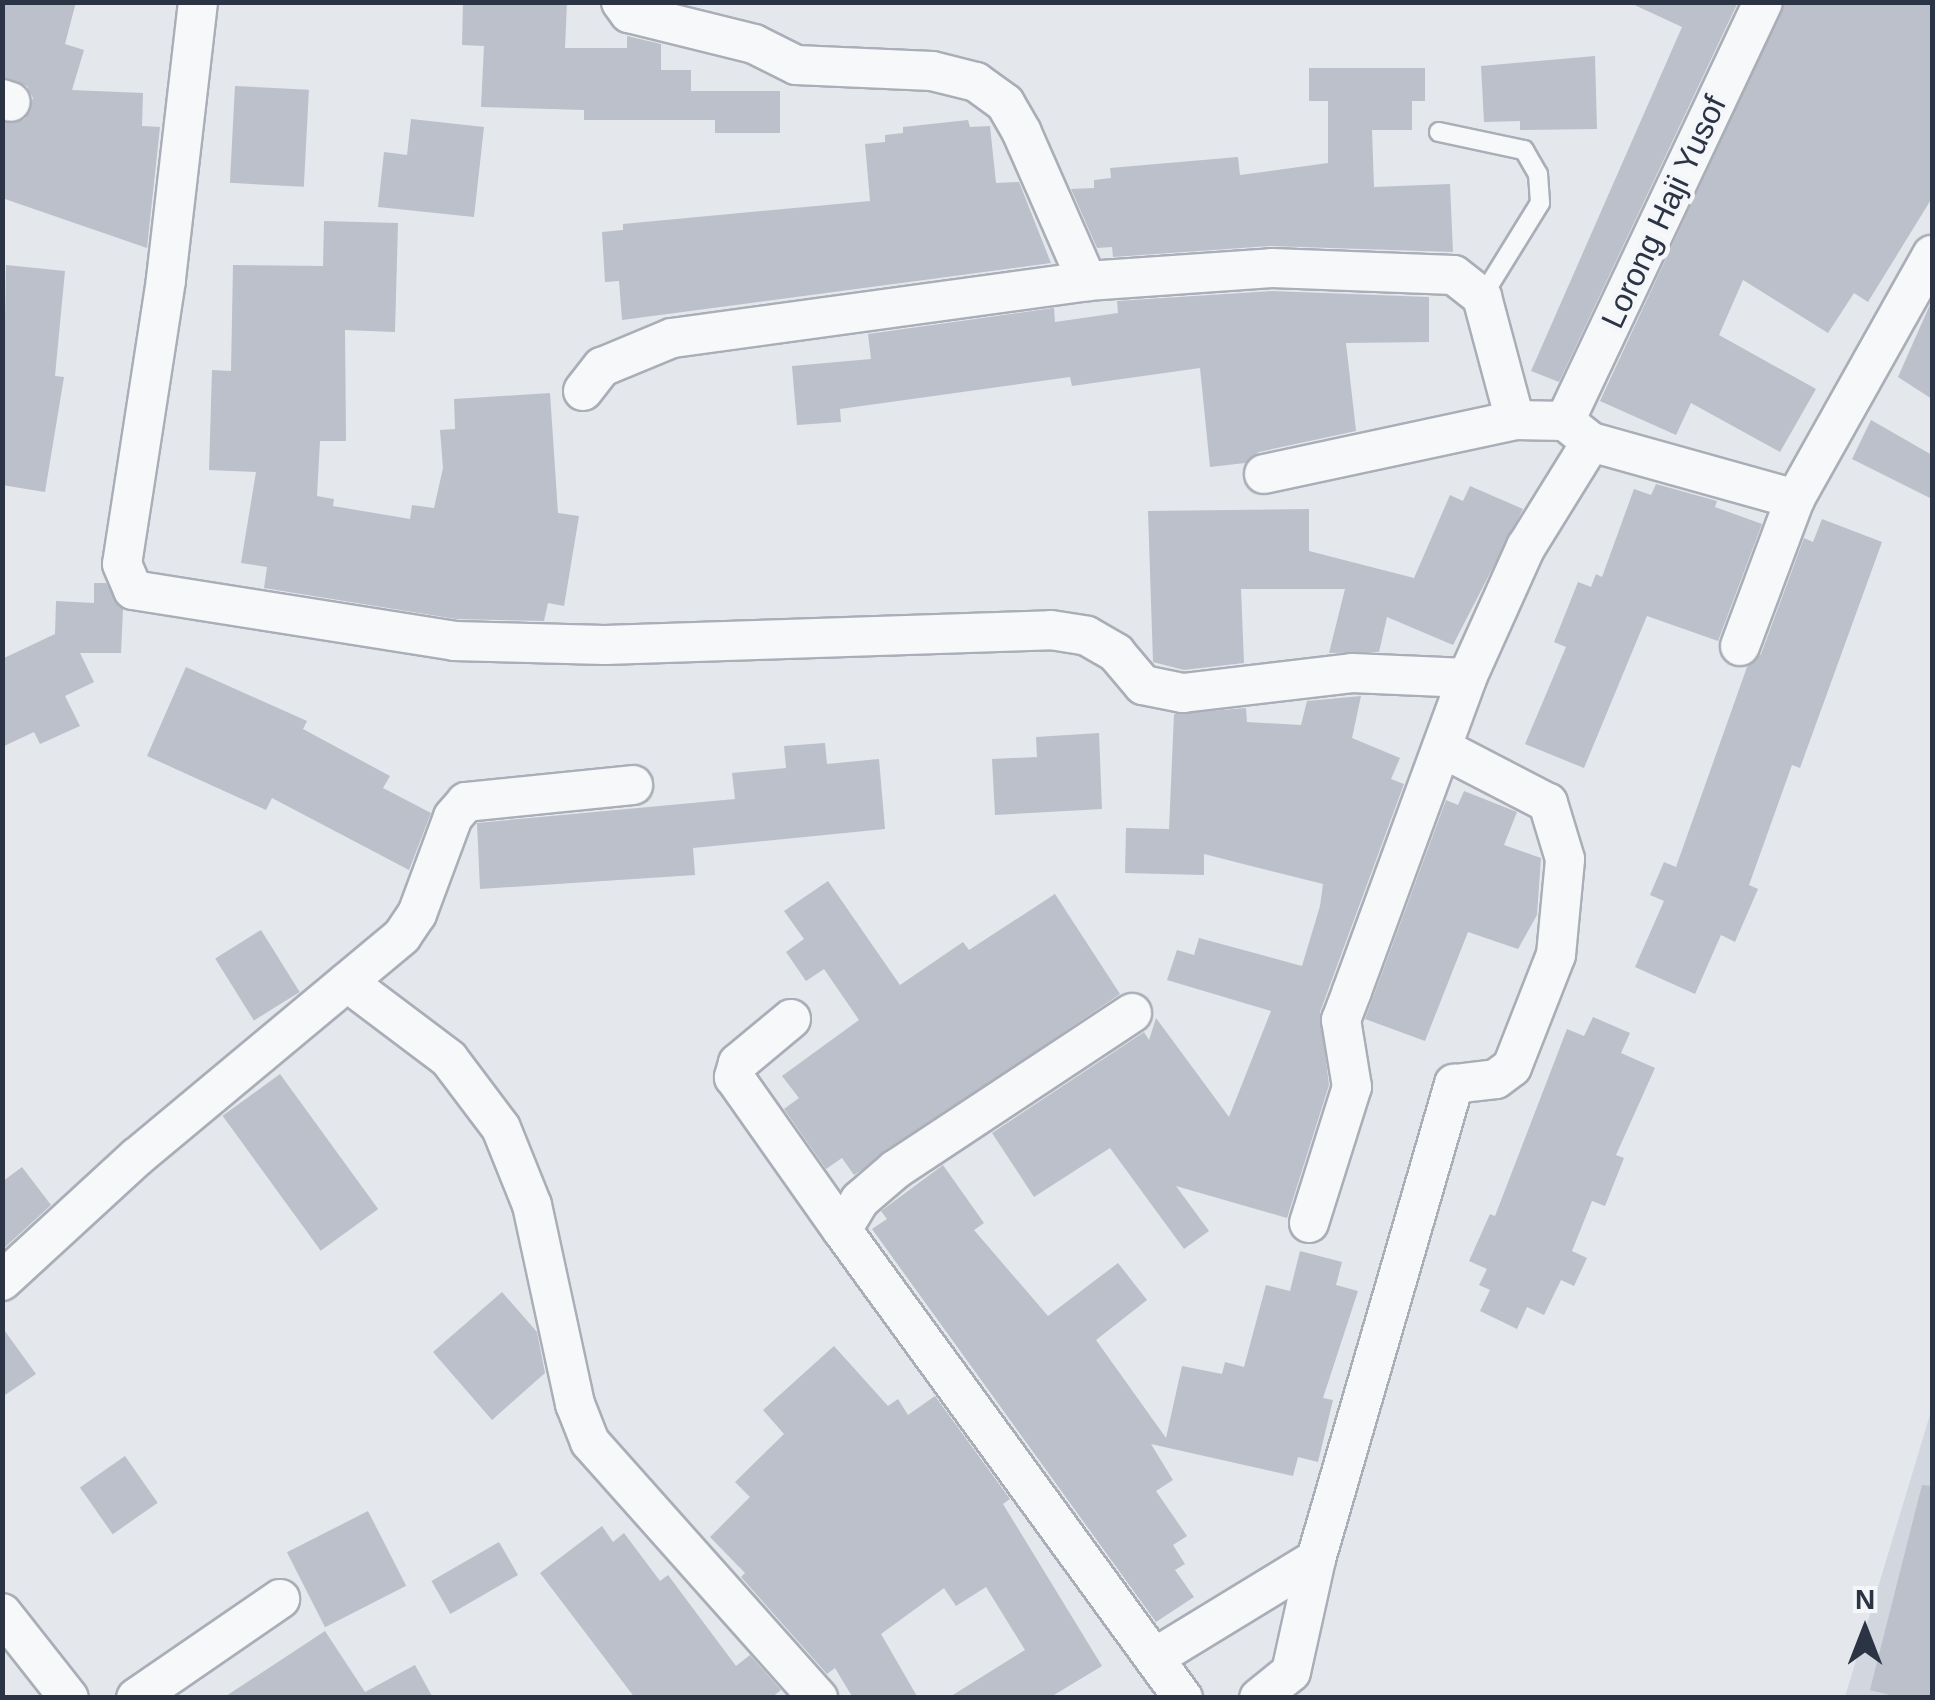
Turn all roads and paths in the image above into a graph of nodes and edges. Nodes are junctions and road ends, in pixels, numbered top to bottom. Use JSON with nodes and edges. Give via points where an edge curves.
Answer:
{"nodes":[{"id":1,"x":198,"y":2,"type":"edge"},
{"id":2,"x":621,"y":2,"type":"edge"},
{"id":3,"x":1763,"y":2,"type":"edge"},
{"id":4,"x":1440,"y":132,"type":"dead end"},
{"id":5,"x":1932,"y":254,"type":"edge"},
{"id":6,"x":1087,"y":281,"type":"junction"},
{"id":7,"x":1482,"y":297,"type":"junction"},
{"id":8,"x":583,"y":391,"type":"dead end"},
{"id":9,"x":1515,"y":420,"type":"junction"},
{"id":10,"x":1578,"y":431,"type":"junction"},
{"id":11,"x":1264,"y":474,"type":"dead end"},
{"id":12,"x":1795,"y":500,"type":"junction"},
{"id":13,"x":1740,"y":646,"type":"dead end"},
{"id":14,"x":1467,"y":678,"type":"junction"},
{"id":15,"x":1444,"y":749,"type":"junction"},
{"id":16,"x":633,"y":786,"type":"dead end"},
{"id":17,"x":347,"y":982,"type":"junction"},
{"id":18,"x":1132,"y":1013,"type":"dead end"},
{"id":19,"x":792,"y":1019,"type":"dead end"},
{"id":20,"x":1309,"y":1223,"type":"dead end"},
{"id":21,"x":842,"y":1230,"type":"junction"},
{"id":22,"x":2,"y":1281,"type":"edge"},
{"id":23,"x":1316,"y":1560,"type":"junction"},
{"id":24,"x":280,"y":1599,"type":"dead end"},
{"id":25,"x":2,"y":1612,"type":"edge"},
{"id":26,"x":1154,"y":1658,"type":"junction"},
{"id":27,"x":69,"y":1698,"type":"edge"},
{"id":28,"x":136,"y":1698,"type":"edge"},
{"id":29,"x":818,"y":1698,"type":"edge"},
{"id":30,"x":1183,"y":1698,"type":"edge"},
{"id":31,"x":1259,"y":1698,"type":"edge"}],
"edges":[{"from":1,"to":14,"type":"street","via":[[166,280],[122,564],[133,590],[454,641],[605,646],[1051,630],[1088,636],[1144,685],[1183,693],[1352,673]]},
{"from":2,"to":6,"type":"street","via":[[629,12],[754,44],[796,65],[932,71],[976,82],[1005,103],[1022,133]]},
{"from":3,"to":10,"type":"street","name":"Lorong Haji Yusof"},
{"from":4,"to":7,"type":"lane","via":[[1524,150],[1538,174],[1540,202]]},
{"from":5,"to":12,"type":"street"},
{"from":6,"to":7,"type":"street","via":[[1272,268],[1391,271],[1454,274]]},
{"from":6,"to":8,"type":"street","via":[[672,338],[612,361]]},
{"from":7,"to":9,"type":"street"},
{"from":9,"to":10,"type":"street"},
{"from":9,"to":11,"type":"street"},
{"from":10,"to":12,"type":"street"},
{"from":10,"to":14,"type":"street","name":"Lorong Haji Yusof"},
{"from":12,"to":13,"type":"street"},
{"from":14,"to":15,"type":"street","name":"Lorong Haji Yusof"},
{"from":15,"to":20,"type":"street","name":"Lorong Haji Yusof","via":[[1341,1020],[1352,1087]]},
{"from":15,"to":23,"type":"street","via":[[1548,803],[1565,859],[1556,955],[1512,1067],[1496,1079],[1454,1084],[1444,1109]]},
{"from":16,"to":17,"type":"street","via":[[466,802],[453,817],[418,914]]},
{"from":17,"to":22,"type":"street"},
{"from":17,"to":29,"type":"street","via":[[449,1059],[501,1128],[532,1204],[575,1404],[590,1442]]},
{"from":18,"to":21,"type":"street","via":[[896,1169],[860,1200]]},
{"from":19,"to":21,"type":"street","via":[[738,1063],[734,1078]]},
{"from":21,"to":26,"type":"street"},
{"from":23,"to":26,"type":"street"},
{"from":23,"to":31,"type":"street","via":[[1292,1672]]},
{"from":24,"to":28,"type":"street"},
{"from":25,"to":27,"type":"street"},
{"from":26,"to":30,"type":"street"}]}
